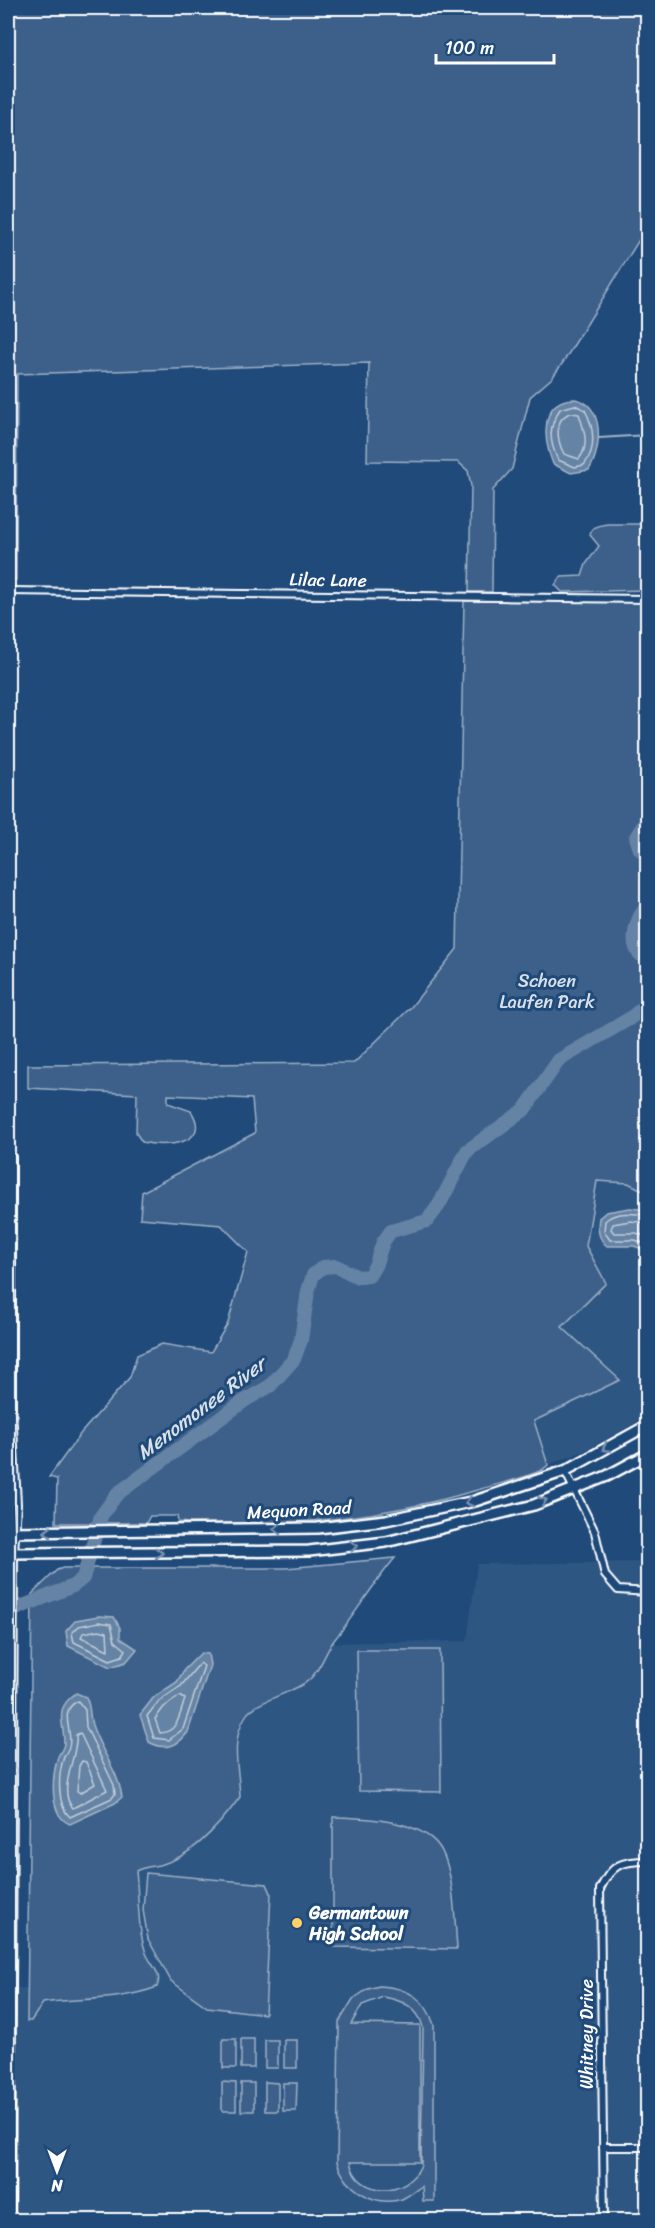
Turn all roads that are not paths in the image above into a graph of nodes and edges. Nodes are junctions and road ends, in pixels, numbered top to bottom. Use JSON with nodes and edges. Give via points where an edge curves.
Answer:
{"nodes":[{"id":1,"x":8,"y":591,"type":"edge"},
{"id":2,"x":648,"y":598,"type":"edge"},
{"id":3,"x":12,"y":1158,"type":"dead end"},
{"id":4,"x":648,"y":1425,"type":"edge"},
{"id":5,"x":648,"y":1454,"type":"edge"},
{"id":6,"x":565,"y":1471,"type":"junction"},
{"id":7,"x":575,"y":1489,"type":"junction"},
{"id":8,"x":12,"y":1532,"type":"edge"},
{"id":9,"x":11,"y":1553,"type":"edge"},
{"id":10,"x":648,"y":1592,"type":"edge"},
{"id":11,"x":648,"y":1861,"type":"edge"},
{"id":12,"x":603,"y":2147,"type":"junction"},
{"id":13,"x":648,"y":2147,"type":"edge"},
{"id":14,"x":9,"y":2182,"type":"edge"},
{"id":15,"x":11,"y":2220,"type":"edge"},
{"id":16,"x":604,"y":2220,"type":"edge"}],
"edges":[{"from":1,"to":2,"type":"street","name":"Lilac Lane"},
{"from":3,"to":8,"type":"street","via":[[12,1408],[16,1444]]},
{"from":4,"to":6,"type":"main road","name":"Mequon Road","one_way":true},
{"from":5,"to":7,"type":"main road"},
{"from":6,"to":7,"type":"street"},
{"from":6,"to":8,"type":"main road","name":"Mequon Road","one_way":true,"via":[[475,1501],[386,1520],[318,1528]]},
{"from":9,"to":7,"type":"main road","one_way":true,"via":[[309,1551],[386,1542],[534,1505]]},
{"from":7,"to":10,"type":"street","via":[[595,1532],[604,1575],[618,1590]]},
{"from":8,"to":9,"type":"street"},
{"from":9,"to":14,"type":"street","via":[[14,1618]]},
{"from":11,"to":12,"type":"street","name":"Whitney Drive","via":[[617,1865],[600,1889]]},
{"from":12,"to":13,"type":"street"},
{"from":12,"to":16,"type":"street","name":"Whitney Drive"},
{"from":14,"to":15,"type":"street"}]}
